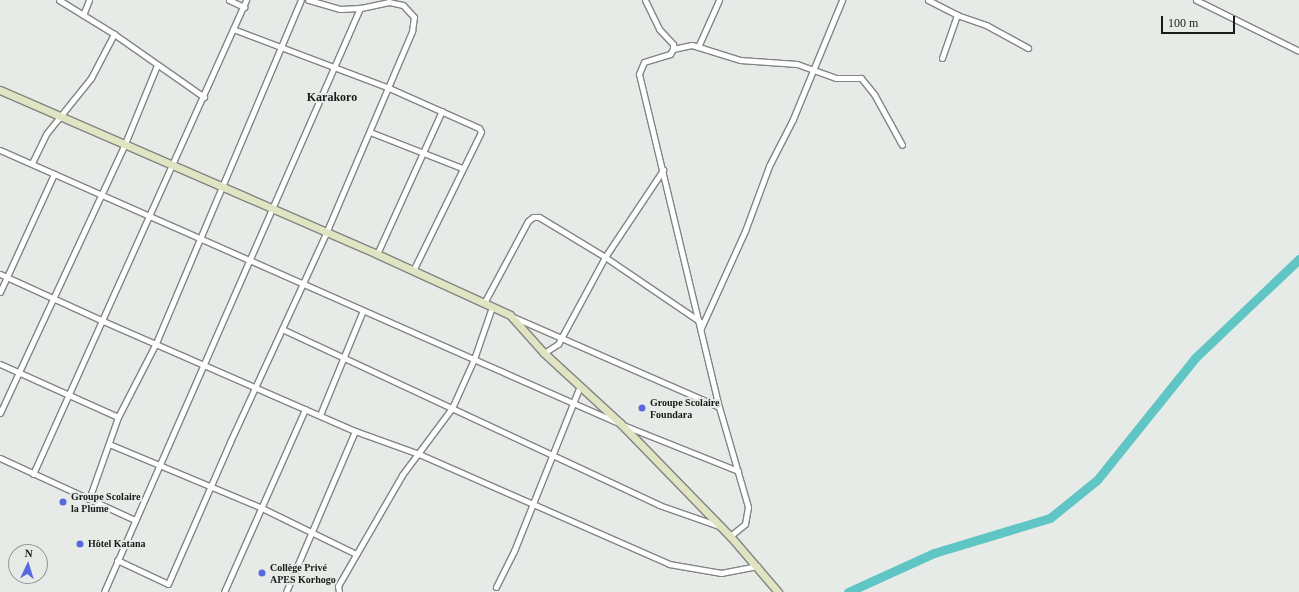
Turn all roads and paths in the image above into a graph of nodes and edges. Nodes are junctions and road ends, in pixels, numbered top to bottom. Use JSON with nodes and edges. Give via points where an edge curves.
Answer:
{"nodes":[{"id":1,"x":59,"y":0,"type":"edge"},
{"id":2,"x":90,"y":0,"type":"edge"},
{"id":3,"x":229,"y":0,"type":"edge"},
{"id":4,"x":246,"y":0,"type":"edge"},
{"id":5,"x":302,"y":0,"type":"edge"},
{"id":6,"x":308,"y":0,"type":"edge"},
{"id":7,"x":645,"y":0,"type":"edge"},
{"id":8,"x":719,"y":0,"type":"edge"},
{"id":9,"x":842,"y":0,"type":"edge"},
{"id":10,"x":928,"y":0,"type":"edge"},
{"id":11,"x":1196,"y":0,"type":"edge"},
{"id":12,"x":244,"y":7,"type":"junction"},
{"id":13,"x":360,"y":8,"type":"junction"},
{"id":14,"x":83,"y":15,"type":"junction"},
{"id":15,"x":957,"y":15,"type":"junction"},
{"id":16,"x":233,"y":30,"type":"junction"},
{"id":17,"x":114,"y":34,"type":"junction"},
{"id":18,"x":282,"y":46,"type":"junction"},
{"id":19,"x":698,"y":47,"type":"junction"},
{"id":20,"x":1028,"y":48,"type":"dead end"},
{"id":21,"x":673,"y":49,"type":"junction"},
{"id":22,"x":1299,"y":51,"type":"edge"},
{"id":23,"x":942,"y":58,"type":"dead end"},
{"id":24,"x":157,"y":65,"type":"junction"},
{"id":25,"x":336,"y":68,"type":"junction"},
{"id":26,"x":813,"y":68,"type":"junction"},
{"id":27,"x":389,"y":88,"type":"junction"},
{"id":28,"x":0,"y":90,"type":"edge"},
{"id":29,"x":204,"y":98,"type":"junction"},
{"id":30,"x":442,"y":111,"type":"junction"},
{"id":31,"x":58,"y":117,"type":"junction"},
{"id":32,"x":370,"y":132,"type":"junction"},
{"id":33,"x":902,"y":145,"type":"dead end"},
{"id":34,"x":124,"y":146,"type":"junction"},
{"id":35,"x":1,"y":153,"type":"edge"},
{"id":36,"x":423,"y":155,"type":"junction"},
{"id":37,"x":32,"y":163,"type":"junction"},
{"id":38,"x":172,"y":166,"type":"junction"},
{"id":39,"x":462,"y":168,"type":"junction"},
{"id":40,"x":663,"y":170,"type":"junction"},
{"id":41,"x":54,"y":174,"type":"junction"},
{"id":42,"x":221,"y":187,"type":"junction"},
{"id":43,"x":101,"y":196,"type":"junction"},
{"id":44,"x":273,"y":209,"type":"junction"},
{"id":45,"x":148,"y":216,"type":"junction"},
{"id":46,"x":326,"y":233,"type":"junction"},
{"id":47,"x":201,"y":239,"type":"junction"},
{"id":48,"x":377,"y":254,"type":"junction"},
{"id":49,"x":605,"y":257,"type":"junction"},
{"id":50,"x":250,"y":261,"type":"junction"},
{"id":51,"x":413,"y":271,"type":"junction"},
{"id":52,"x":0,"y":274,"type":"edge"},
{"id":53,"x":7,"y":277,"type":"junction"},
{"id":54,"x":303,"y":284,"type":"junction"},
{"id":55,"x":0,"y":292,"type":"edge"},
{"id":56,"x":54,"y":298,"type":"junction"},
{"id":57,"x":484,"y":303,"type":"junction"},
{"id":58,"x":492,"y":307,"type":"junction"},
{"id":59,"x":363,"y":310,"type":"junction"},
{"id":60,"x":510,"y":315,"type":"junction"},
{"id":61,"x":699,"y":321,"type":"junction"},
{"id":62,"x":103,"y":322,"type":"junction"},
{"id":63,"x":701,"y":328,"type":"junction"},
{"id":64,"x":282,"y":329,"type":"junction"},
{"id":65,"x":563,"y":336,"type":"junction"},
{"id":66,"x":156,"y":343,"type":"junction"},
{"id":67,"x":544,"y":353,"type":"junction"},
{"id":68,"x":343,"y":359,"type":"junction"},
{"id":69,"x":474,"y":359,"type":"junction"},
{"id":70,"x":0,"y":364,"type":"edge"},
{"id":71,"x":205,"y":364,"type":"junction"},
{"id":72,"x":18,"y":371,"type":"junction"},
{"id":73,"x":580,"y":386,"type":"junction"},
{"id":74,"x":256,"y":387,"type":"junction"},
{"id":75,"x":68,"y":394,"type":"junction"},
{"id":76,"x":573,"y":403,"type":"junction"},
{"id":77,"x":719,"y":407,"type":"junction"},
{"id":78,"x":452,"y":408,"type":"junction"},
{"id":79,"x":305,"y":409,"type":"junction"},
{"id":80,"x":0,"y":412,"type":"edge"},
{"id":81,"x":320,"y":415,"type":"junction"},
{"id":82,"x":118,"y":417,"type":"junction"},
{"id":83,"x":620,"y":423,"type":"junction"},
{"id":84,"x":356,"y":430,"type":"junction"},
{"id":85,"x":109,"y":444,"type":"junction"},
{"id":86,"x":419,"y":454,"type":"junction"},
{"id":87,"x":553,"y":454,"type":"junction"},
{"id":88,"x":0,"y":458,"type":"edge"},
{"id":89,"x":160,"y":465,"type":"junction"},
{"id":90,"x":738,"y":471,"type":"junction"},
{"id":91,"x":33,"y":474,"type":"junction"},
{"id":92,"x":212,"y":487,"type":"junction"},
{"id":93,"x":89,"y":499,"type":"junction"},
{"id":94,"x":532,"y":505,"type":"junction"},
{"id":95,"x":262,"y":508,"type":"junction"},
{"id":96,"x":135,"y":520,"type":"junction"},
{"id":97,"x":721,"y":526,"type":"junction"},
{"id":98,"x":311,"y":533,"type":"junction"},
{"id":99,"x":730,"y":536,"type":"junction"},
{"id":100,"x":356,"y":554,"type":"junction"},
{"id":101,"x":117,"y":560,"type":"junction"},
{"id":102,"x":757,"y":566,"type":"junction"},
{"id":103,"x":496,"y":586,"type":"dead end"},
{"id":104,"x":104,"y":592,"type":"edge"},
{"id":105,"x":224,"y":592,"type":"edge"},
{"id":106,"x":286,"y":592,"type":"edge"},
{"id":107,"x":339,"y":592,"type":"edge"},
{"id":108,"x":778,"y":592,"type":"edge"}],
"edges":[{"from":1,"to":14,"type":"street"},
{"from":2,"to":14,"type":"street"},
{"from":3,"to":12,"type":"street"},
{"from":4,"to":12,"type":"street"},
{"from":5,"to":18,"type":"street"},
{"from":6,"to":13,"type":"street","via":[[330,8]]},
{"from":7,"to":21,"type":"street","via":[[659,29],[673,44]]},
{"from":8,"to":19,"type":"street"},
{"from":9,"to":26,"type":"street","via":[[827,41]]},
{"from":10,"to":15,"type":"street"},
{"from":11,"to":22,"type":"street"},
{"from":12,"to":16,"type":"street"},
{"from":13,"to":25,"type":"street"},
{"from":13,"to":27,"type":"street","via":[[389,2],[403,5],[414,17],[412,31]]},
{"from":14,"to":17,"type":"street"},
{"from":15,"to":20,"type":"street","via":[[986,25]]},
{"from":15,"to":23,"type":"street"},
{"from":16,"to":18,"type":"street"},
{"from":16,"to":29,"type":"street"},
{"from":17,"to":24,"type":"street"},
{"from":17,"to":31,"type":"street","via":[[91,78]]},
{"from":18,"to":25,"type":"street"},
{"from":18,"to":42,"type":"street"},
{"from":19,"to":21,"type":"street","via":[[686,45]]},
{"from":19,"to":26,"type":"street","via":[[740,60],[786,62]]},
{"from":21,"to":40,"type":"street","via":[[670,54],[644,62],[639,74]]},
{"from":24,"to":29,"type":"street"},
{"from":24,"to":34,"type":"street"},
{"from":25,"to":27,"type":"street"},
{"from":25,"to":44,"type":"street"},
{"from":26,"to":33,"type":"street","via":[[836,78],[861,78],[874,94]]},
{"from":26,"to":63,"type":"street","via":[[793,119],[769,166],[745,232]]},
{"from":27,"to":30,"type":"street"},
{"from":27,"to":32,"type":"street"},
{"from":28,"to":31,"type":"street"},
{"from":29,"to":38,"type":"street"},
{"from":30,"to":36,"type":"street"},
{"from":30,"to":39,"type":"street","via":[[480,128],[481,132]]},
{"from":31,"to":34,"type":"street"},
{"from":31,"to":37,"type":"street","via":[[46,134]]},
{"from":32,"to":36,"type":"street"},
{"from":32,"to":46,"type":"street"},
{"from":34,"to":38,"type":"street"},
{"from":34,"to":43,"type":"street"},
{"from":35,"to":37,"type":"street"},
{"from":36,"to":39,"type":"street"},
{"from":36,"to":48,"type":"street"},
{"from":37,"to":41,"type":"street"},
{"from":38,"to":42,"type":"street"},
{"from":38,"to":45,"type":"street"},
{"from":39,"to":51,"type":"street"},
{"from":40,"to":49,"type":"street"},
{"from":40,"to":61,"type":"street"},
{"from":41,"to":43,"type":"street"},
{"from":41,"to":53,"type":"street"},
{"from":42,"to":44,"type":"street"},
{"from":42,"to":47,"type":"street"},
{"from":43,"to":45,"type":"street"},
{"from":43,"to":56,"type":"street"},
{"from":44,"to":46,"type":"street"},
{"from":44,"to":50,"type":"street"},
{"from":45,"to":47,"type":"street"},
{"from":45,"to":62,"type":"street"},
{"from":46,"to":48,"type":"street"},
{"from":46,"to":54,"type":"street"},
{"from":47,"to":50,"type":"street"},
{"from":47,"to":66,"type":"street"},
{"from":48,"to":51,"type":"street"},
{"from":49,"to":57,"type":"street","via":[[539,217],[533,217],[528,221]]},
{"from":49,"to":61,"type":"street"},
{"from":49,"to":65,"type":"street"},
{"from":50,"to":54,"type":"street"},
{"from":50,"to":71,"type":"street"},
{"from":51,"to":57,"type":"street"},
{"from":52,"to":53,"type":"street"},
{"from":53,"to":55,"type":"street"},
{"from":53,"to":56,"type":"street"},
{"from":54,"to":59,"type":"street"},
{"from":54,"to":64,"type":"street"},
{"from":56,"to":62,"type":"street"},
{"from":56,"to":72,"type":"street"},
{"from":57,"to":58,"type":"street"},
{"from":58,"to":60,"type":"street"},
{"from":58,"to":69,"type":"street"},
{"from":59,"to":68,"type":"street"},
{"from":59,"to":69,"type":"street"},
{"from":60,"to":65,"type":"street"},
{"from":60,"to":67,"type":"street"},
{"from":61,"to":63,"type":"street"},
{"from":62,"to":66,"type":"street"},
{"from":62,"to":75,"type":"street"},
{"from":63,"to":77,"type":"street"},
{"from":64,"to":68,"type":"street"},
{"from":64,"to":74,"type":"street"},
{"from":65,"to":67,"type":"street","via":[[558,344]]},
{"from":65,"to":77,"type":"street"},
{"from":66,"to":71,"type":"street"},
{"from":66,"to":82,"type":"street"},
{"from":67,"to":73,"type":"street"},
{"from":68,"to":78,"type":"street"},
{"from":68,"to":81,"type":"street"},
{"from":69,"to":76,"type":"street"},
{"from":69,"to":78,"type":"street"},
{"from":70,"to":72,"type":"street"},
{"from":71,"to":74,"type":"street"},
{"from":71,"to":89,"type":"street"},
{"from":72,"to":75,"type":"street"},
{"from":72,"to":80,"type":"street"},
{"from":73,"to":76,"type":"street"},
{"from":73,"to":83,"type":"street"},
{"from":74,"to":79,"type":"street"},
{"from":74,"to":92,"type":"street"},
{"from":75,"to":82,"type":"street"},
{"from":75,"to":91,"type":"street"},
{"from":76,"to":83,"type":"street"},
{"from":76,"to":87,"type":"street"},
{"from":77,"to":90,"type":"street"},
{"from":78,"to":86,"type":"street"},
{"from":78,"to":87,"type":"street"},
{"from":79,"to":81,"type":"street"},
{"from":79,"to":95,"type":"street"},
{"from":81,"to":84,"type":"street"},
{"from":82,"to":85,"type":"street"},
{"from":83,"to":90,"type":"street"},
{"from":83,"to":97,"type":"street"},
{"from":84,"to":86,"type":"street"},
{"from":84,"to":98,"type":"street"},
{"from":85,"to":89,"type":"street"},
{"from":85,"to":93,"type":"street"},
{"from":86,"to":94,"type":"street"},
{"from":86,"to":100,"type":"street","via":[[402,475]]},
{"from":87,"to":94,"type":"street"},
{"from":87,"to":97,"type":"street","via":[[659,505]]},
{"from":88,"to":91,"type":"street"},
{"from":89,"to":92,"type":"street"},
{"from":89,"to":96,"type":"street"},
{"from":90,"to":99,"type":"street","via":[[748,516],[745,524]]},
{"from":91,"to":93,"type":"street"},
{"from":92,"to":95,"type":"street"},
{"from":92,"to":101,"type":"street","via":[[168,584]]},
{"from":93,"to":96,"type":"street"},
{"from":94,"to":102,"type":"street","via":[[669,564],[721,573]]},
{"from":94,"to":103,"type":"street","via":[[514,551]]},
{"from":95,"to":98,"type":"street"},
{"from":95,"to":105,"type":"street"},
{"from":96,"to":101,"type":"street"},
{"from":97,"to":99,"type":"street"},
{"from":98,"to":100,"type":"street"},
{"from":98,"to":106,"type":"street"},
{"from":99,"to":102,"type":"street"},
{"from":100,"to":107,"type":"street","via":[[338,586]]},
{"from":101,"to":104,"type":"street"},
{"from":102,"to":108,"type":"street"}]}
